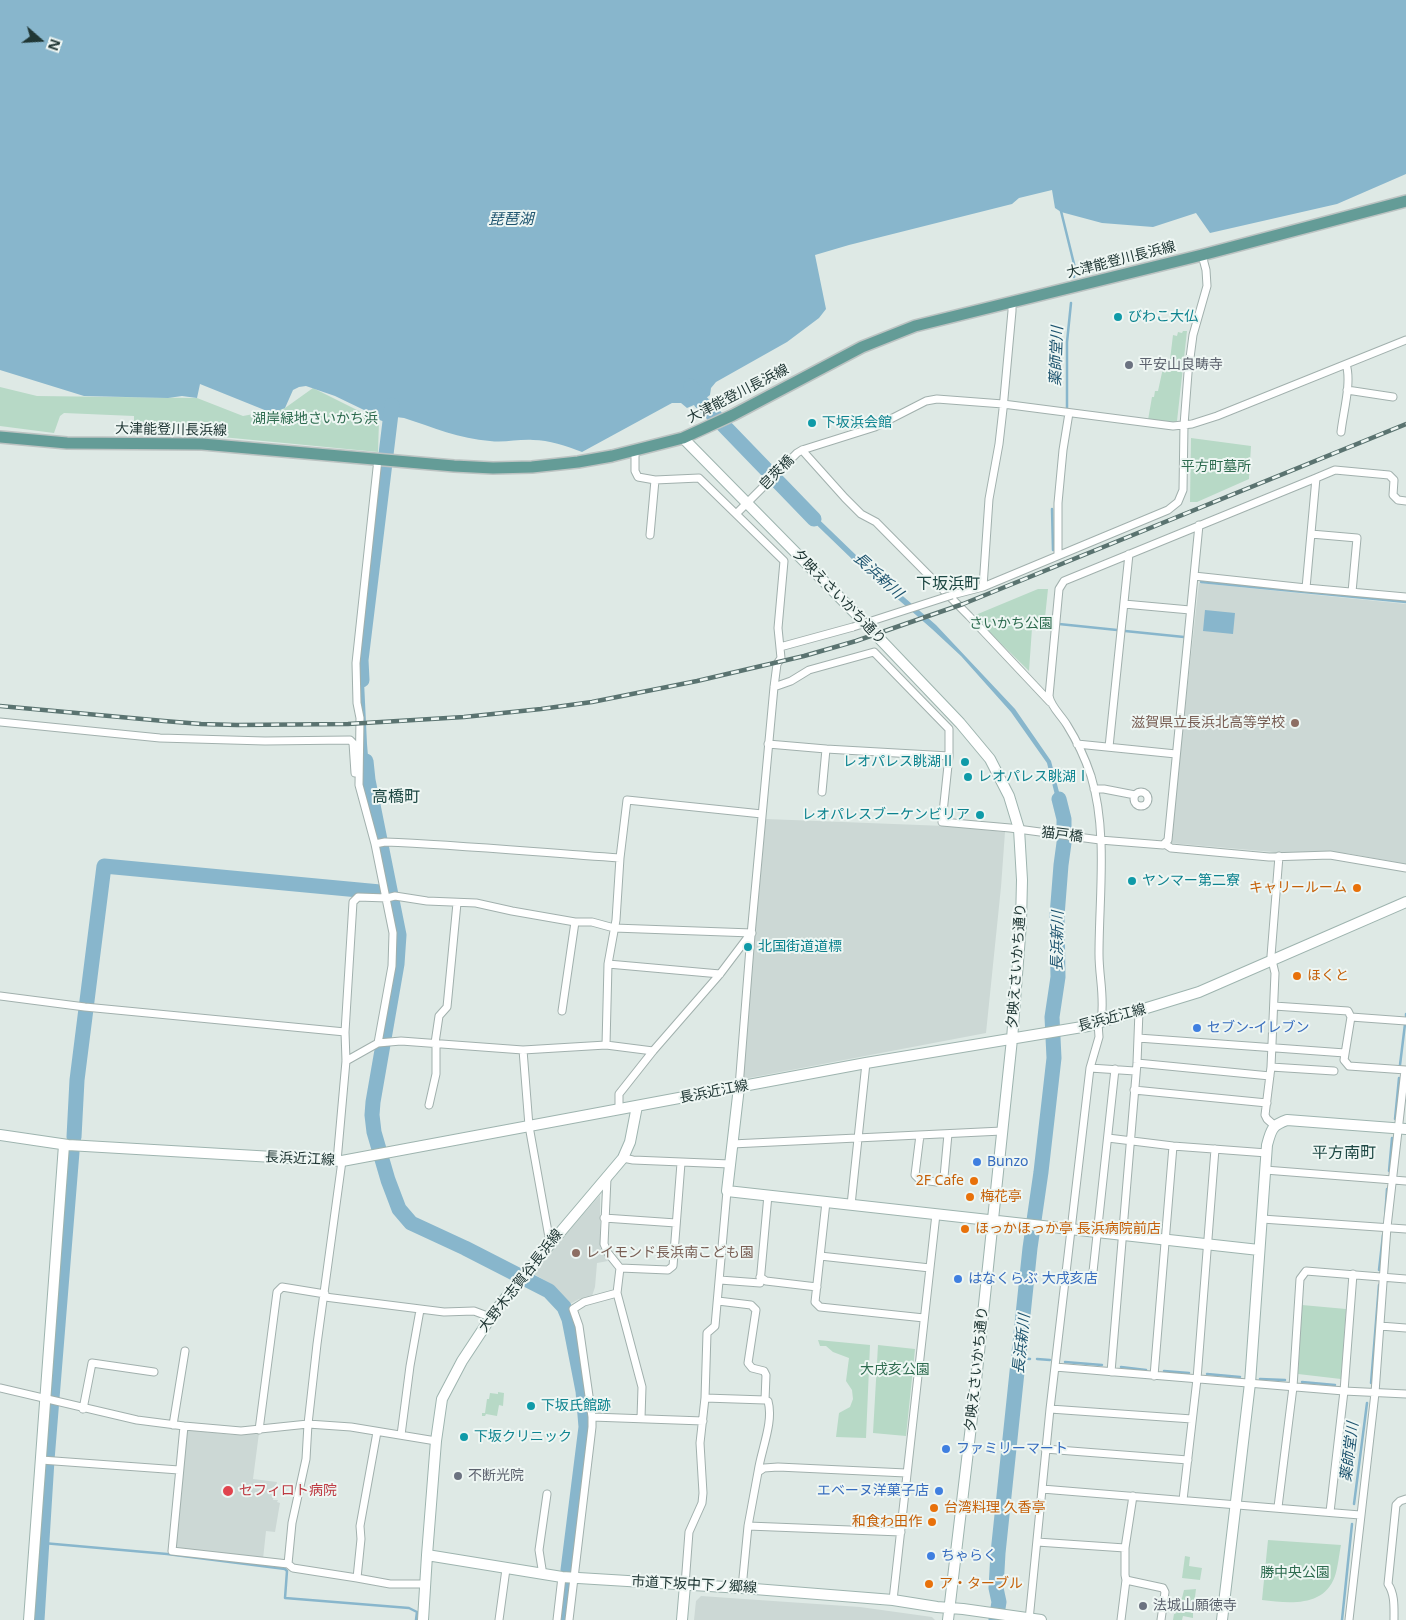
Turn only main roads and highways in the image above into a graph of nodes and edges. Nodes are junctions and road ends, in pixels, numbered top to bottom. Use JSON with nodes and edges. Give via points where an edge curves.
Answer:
{"nodes":[{"id":1,"x":1406,"y":201,"type":"edge"},
{"id":2,"x":0,"y":437,"type":"edge"}],
"edges":[{"from":1,"to":2,"type":"main road","name":"大津能登川長浜線","via":[[906,329],[862,347],[689,436],[578,462],[493,468],[202,444],[67,443]]}]}
